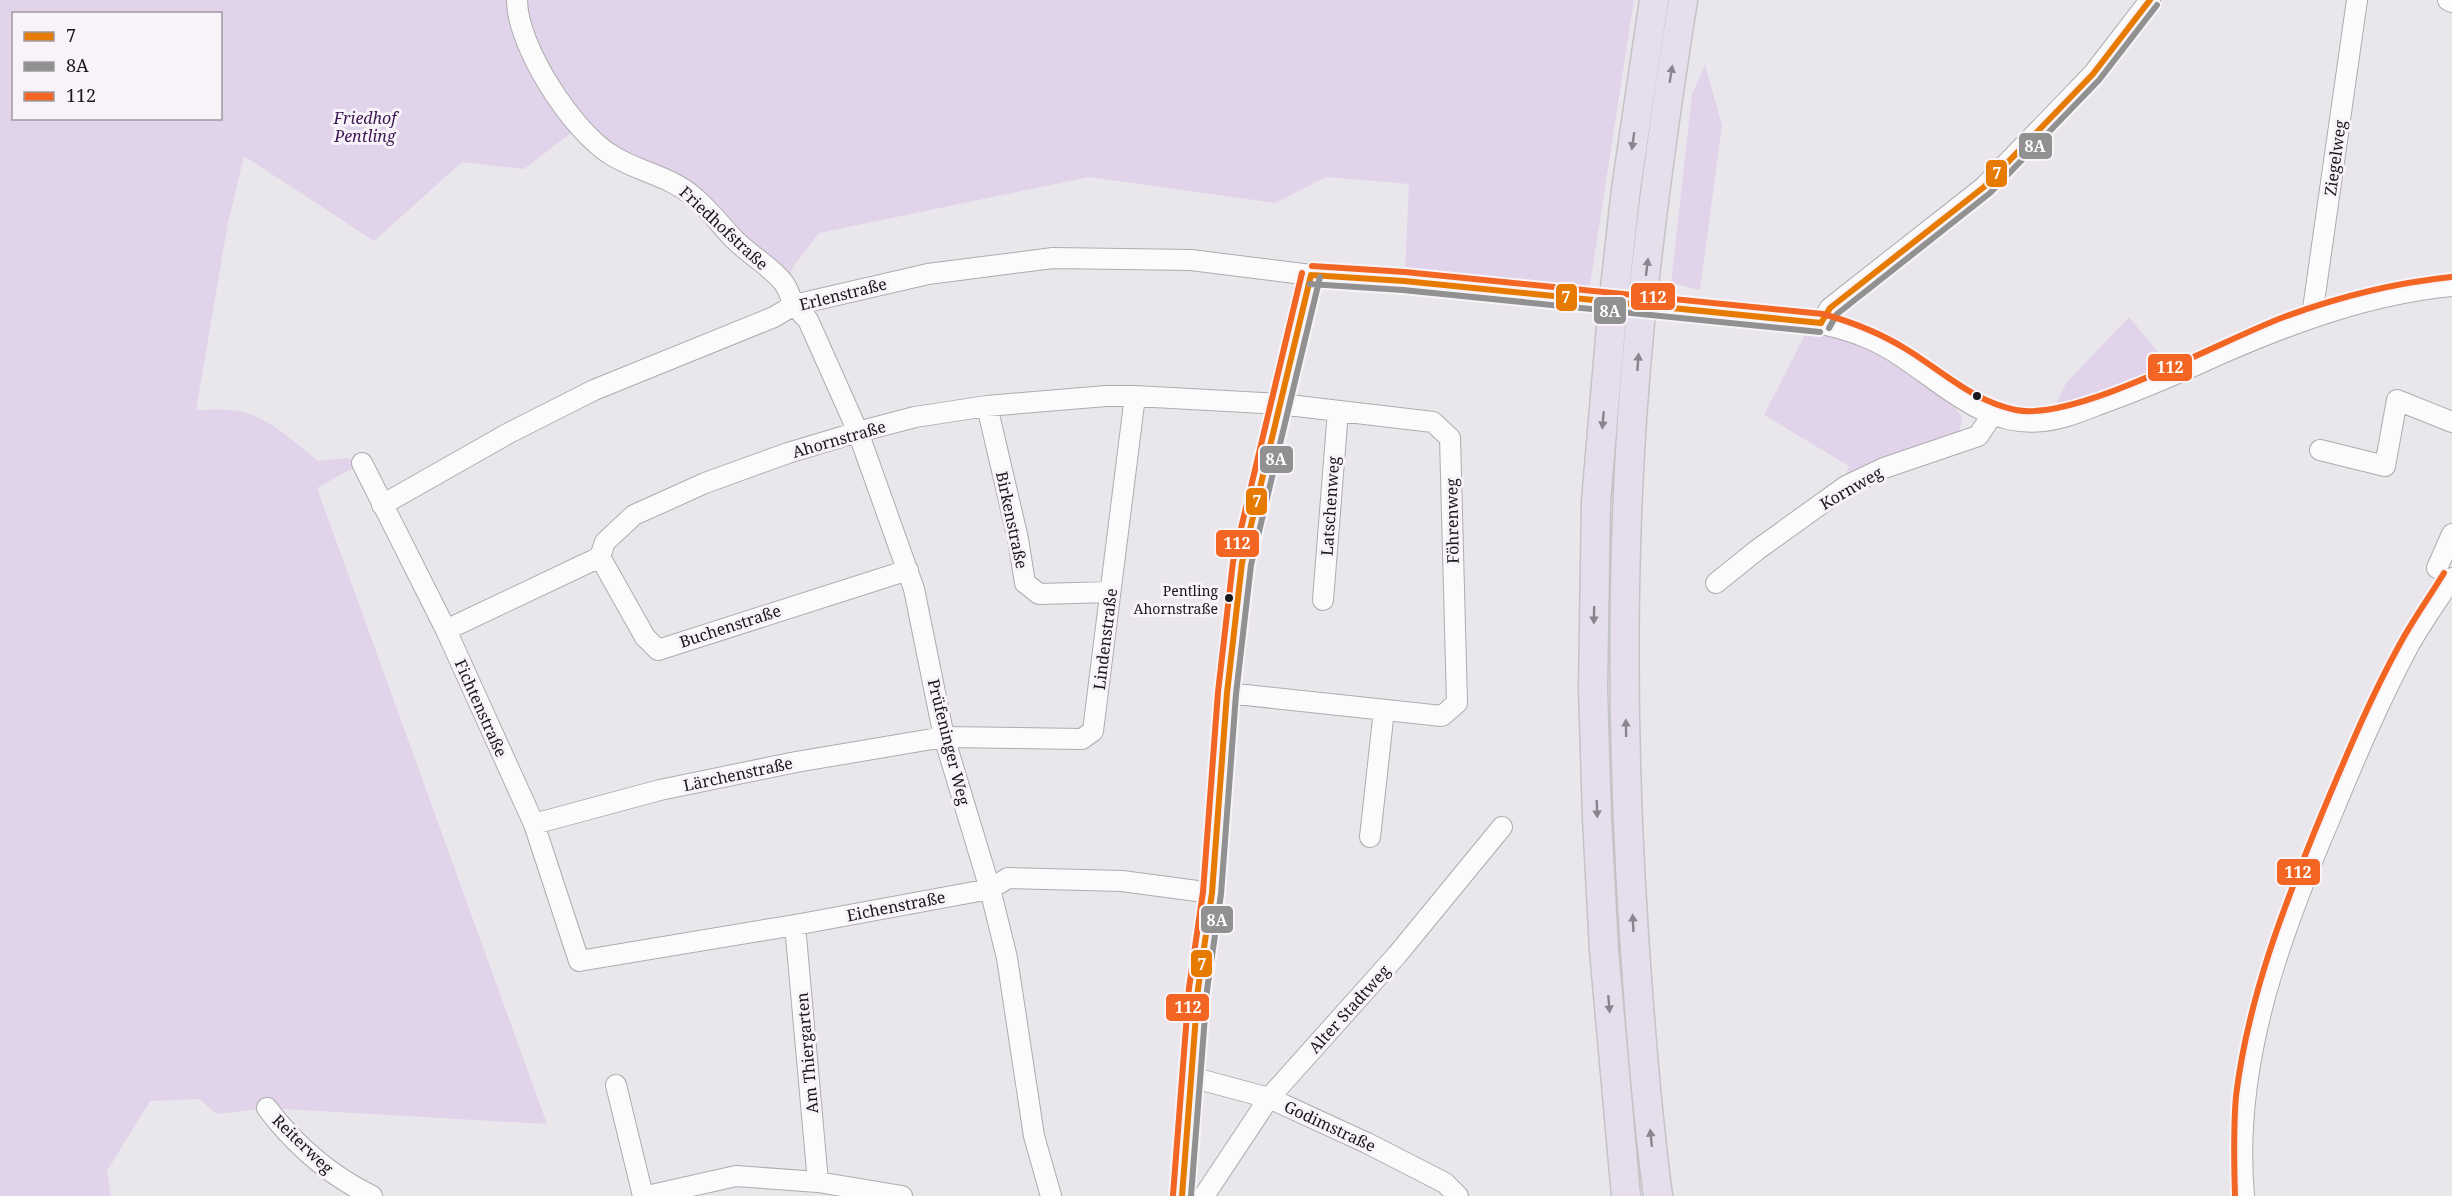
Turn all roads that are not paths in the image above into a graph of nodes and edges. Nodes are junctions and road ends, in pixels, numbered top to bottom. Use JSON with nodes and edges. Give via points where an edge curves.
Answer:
{"nodes":[{"id":1,"x":517,"y":0,"type":"edge"},
{"id":2,"x":1654,"y":0,"type":"edge"},
{"id":3,"x":1683,"y":0,"type":"edge"},
{"id":4,"x":2150,"y":0,"type":"edge"},
{"id":5,"x":2357,"y":0,"type":"edge"},
{"id":6,"x":2448,"y":0,"type":"edge"},
{"id":7,"x":2452,"y":2,"type":"edge"},
{"id":8,"x":1311,"y":275,"type":"junction"},
{"id":9,"x":2452,"y":285,"type":"edge"},
{"id":10,"x":794,"y":305,"type":"junction"},
{"id":11,"x":2312,"y":316,"type":"junction"},
{"id":12,"x":1821,"y":323,"type":"junction"},
{"id":13,"x":1135,"y":396,"type":"junction"},
{"id":14,"x":1280,"y":404,"type":"junction"},
{"id":15,"x":987,"y":406,"type":"junction"},
{"id":16,"x":1338,"y":411,"type":"junction"},
{"id":17,"x":1993,"y":414,"type":"junction"},
{"id":18,"x":2452,"y":422,"type":"edge"},
{"id":19,"x":858,"y":432,"type":"junction"},
{"id":20,"x":2320,"y":450,"type":"dead end"},
{"id":21,"x":362,"y":463,"type":"dead end"},
{"id":22,"x":382,"y":505,"type":"junction"},
{"id":23,"x":2452,"y":534,"type":"edge"},
{"id":24,"x":600,"y":557,"type":"junction"},
{"id":25,"x":908,"y":570,"type":"junction"},
{"id":26,"x":2444,"y":573,"type":"edge"},
{"id":27,"x":1716,"y":583,"type":"dead end"},
{"id":28,"x":1110,"y":592,"type":"junction"},
{"id":29,"x":1323,"y":600,"type":"dead end"},
{"id":30,"x":446,"y":630,"type":"junction"},
{"id":31,"x":1227,"y":693,"type":"junction"},
{"id":32,"x":1384,"y":710,"type":"junction"},
{"id":33,"x":944,"y":738,"type":"junction"},
{"id":34,"x":534,"y":824,"type":"junction"},
{"id":35,"x":1502,"y":827,"type":"dead end"},
{"id":36,"x":1370,"y":837,"type":"dead end"},
{"id":37,"x":990,"y":889,"type":"junction"},
{"id":38,"x":1212,"y":893,"type":"junction"},
{"id":39,"x":795,"y":925,"type":"junction"},
{"id":40,"x":579,"y":961,"type":"joint"},
{"id":41,"x":1191,"y":1077,"type":"junction"},
{"id":42,"x":615,"y":1085,"type":"dead end"},
{"id":43,"x":1269,"y":1098,"type":"junction"},
{"id":44,"x":267,"y":1108,"type":"dead end"},
{"id":45,"x":818,"y":1182,"type":"junction"},
{"id":46,"x":372,"y":1196,"type":"edge"},
{"id":47,"x":645,"y":1196,"type":"edge"},
{"id":48,"x":902,"y":1196,"type":"edge"},
{"id":49,"x":1051,"y":1196,"type":"edge"},
{"id":50,"x":1182,"y":1196,"type":"edge"},
{"id":51,"x":1204,"y":1196,"type":"edge"},
{"id":52,"x":1458,"y":1196,"type":"edge"},
{"id":53,"x":1626,"y":1196,"type":"edge"},
{"id":54,"x":1658,"y":1196,"type":"edge"},
{"id":55,"x":2244,"y":1196,"type":"edge"}],
"edges":[{"from":1,"to":10,"type":"street","name":"Friedhofstraße","via":[[520,23],[538,67],[586,134],[611,155],[669,180],[694,196],[736,241],[784,283]]},
{"from":2,"to":53,"type":"highway","one_way":true,"via":[[1626,189],[1596,513],[1593,688],[1597,818],[1604,950]]},
{"from":54,"to":3,"type":"highway","one_way":true,"via":[[1643,1060],[1627,827],[1626,580],[1640,325]]},
{"from":4,"to":12,"type":"street","via":[[2093,74],[1984,187],[1830,308]]},
{"from":5,"to":11,"type":"street","name":"Ziegelweg"},
{"from":6,"to":7,"type":"street"},
{"from":8,"to":10,"type":"street","name":"Erlenstraße","via":[[1191,260],[1053,258],[928,274]]},
{"from":8,"to":12,"type":"street","name":"Erlenstraße","bridge":true},
{"from":8,"to":14,"type":"street"},
{"from":9,"to":11,"type":"street","name":"Erlenstraße","via":[[2420,289]]},
{"from":10,"to":19,"type":"street","name":"Prüfeninger Weg","via":[[808,320]]},
{"from":10,"to":22,"type":"street","name":"Erlenstraße","via":[[774,317],[594,390]]},
{"from":11,"to":17,"type":"street","name":"Erlenstraße","via":[[2146,388],[2071,415],[2043,421]]},
{"from":12,"to":17,"type":"street","name":"Erlenstraße","via":[[1872,340],[1957,397]]},
{"from":13,"to":14,"type":"street","name":"Ahornstraße"},
{"from":13,"to":15,"type":"street","name":"Ahornstraße"},
{"from":13,"to":28,"type":"street","name":"Lindenstraße"},
{"from":14,"to":16,"type":"street","name":"Föhrenweg"},
{"from":14,"to":31,"type":"street","via":[[1243,556]]},
{"from":15,"to":19,"type":"street","name":"Ahornstraße","via":[[915,417]]},
{"from":15,"to":28,"type":"street","name":"Birkenstraße","via":[[1025,583],[1039,594]]},
{"from":16,"to":29,"type":"street","name":"Latschenweg"},
{"from":16,"to":32,"type":"street","name":"Föhrenweg","via":[[1433,422],[1450,438],[1456,703],[1442,716]]},
{"from":17,"to":27,"type":"street","name":"Kornweg","via":[[1978,436],[1884,468],[1846,486]]},
{"from":18,"to":20,"type":"street","via":[[2397,400],[2385,466]]},
{"from":19,"to":24,"type":"street","name":"Ahornstraße","via":[[705,483],[634,515],[605,542]]},
{"from":19,"to":25,"type":"street","name":"Prüfeninger Weg"},
{"from":21,"to":22,"type":"street","name":"Fichtenstraße"},
{"from":22,"to":30,"type":"street","name":"Fichtenstraße"},
{"from":23,"to":26,"type":"street"},
{"from":24,"to":25,"type":"street","name":"Buchenstraße","via":[[645,636],[658,650]]},
{"from":24,"to":30,"type":"street"},
{"from":25,"to":33,"type":"street","name":"Prüfeninger Weg"},
{"from":26,"to":55,"type":"street","via":[[2372,719],[2299,891],[2269,982],[2242,1118]]},
{"from":28,"to":33,"type":"street","name":"Lindenstraße","via":[[1093,731],[1082,739]]},
{"from":30,"to":34,"type":"street","name":"Fichtenstraße"},
{"from":31,"to":32,"type":"street","name":"Föhrenweg"},
{"from":31,"to":38,"type":"street"},
{"from":32,"to":36,"type":"street"},
{"from":33,"to":34,"type":"street","name":"Lärchenstraße","via":[[660,790]]},
{"from":33,"to":37,"type":"street","name":"Prüfeninger Weg"},
{"from":34,"to":40,"type":"street","name":"Fichtenstraße"},
{"from":35,"to":43,"type":"street","name":"Alter Stadtweg","via":[[1397,955]]},
{"from":37,"to":38,"type":"street","name":"Eichenstraße","via":[[1008,878],[1122,881]]},
{"from":37,"to":39,"type":"street","name":"Eichenstraße"},
{"from":37,"to":49,"type":"street","name":"Prüfeninger Weg","via":[[1007,958],[1034,1136]]},
{"from":38,"to":41,"type":"street","via":[[1198,989]]},
{"from":39,"to":40,"type":"street","name":"Eichenstraße"},
{"from":39,"to":45,"type":"street","name":"Am Thiergarten"},
{"from":41,"to":43,"type":"street","name":"Godimstraße"},
{"from":41,"to":50,"type":"street"},
{"from":42,"to":47,"type":"street"},
{"from":43,"to":51,"type":"street","name":"Alter Stadtweg"},
{"from":43,"to":52,"type":"street","name":"Godimstraße","via":[[1445,1183]]},
{"from":44,"to":46,"type":"street","name":"Reiterweg","via":[[324,1167]]},
{"from":45,"to":47,"type":"street","via":[[736,1176]]},
{"from":45,"to":48,"type":"street"}]}
